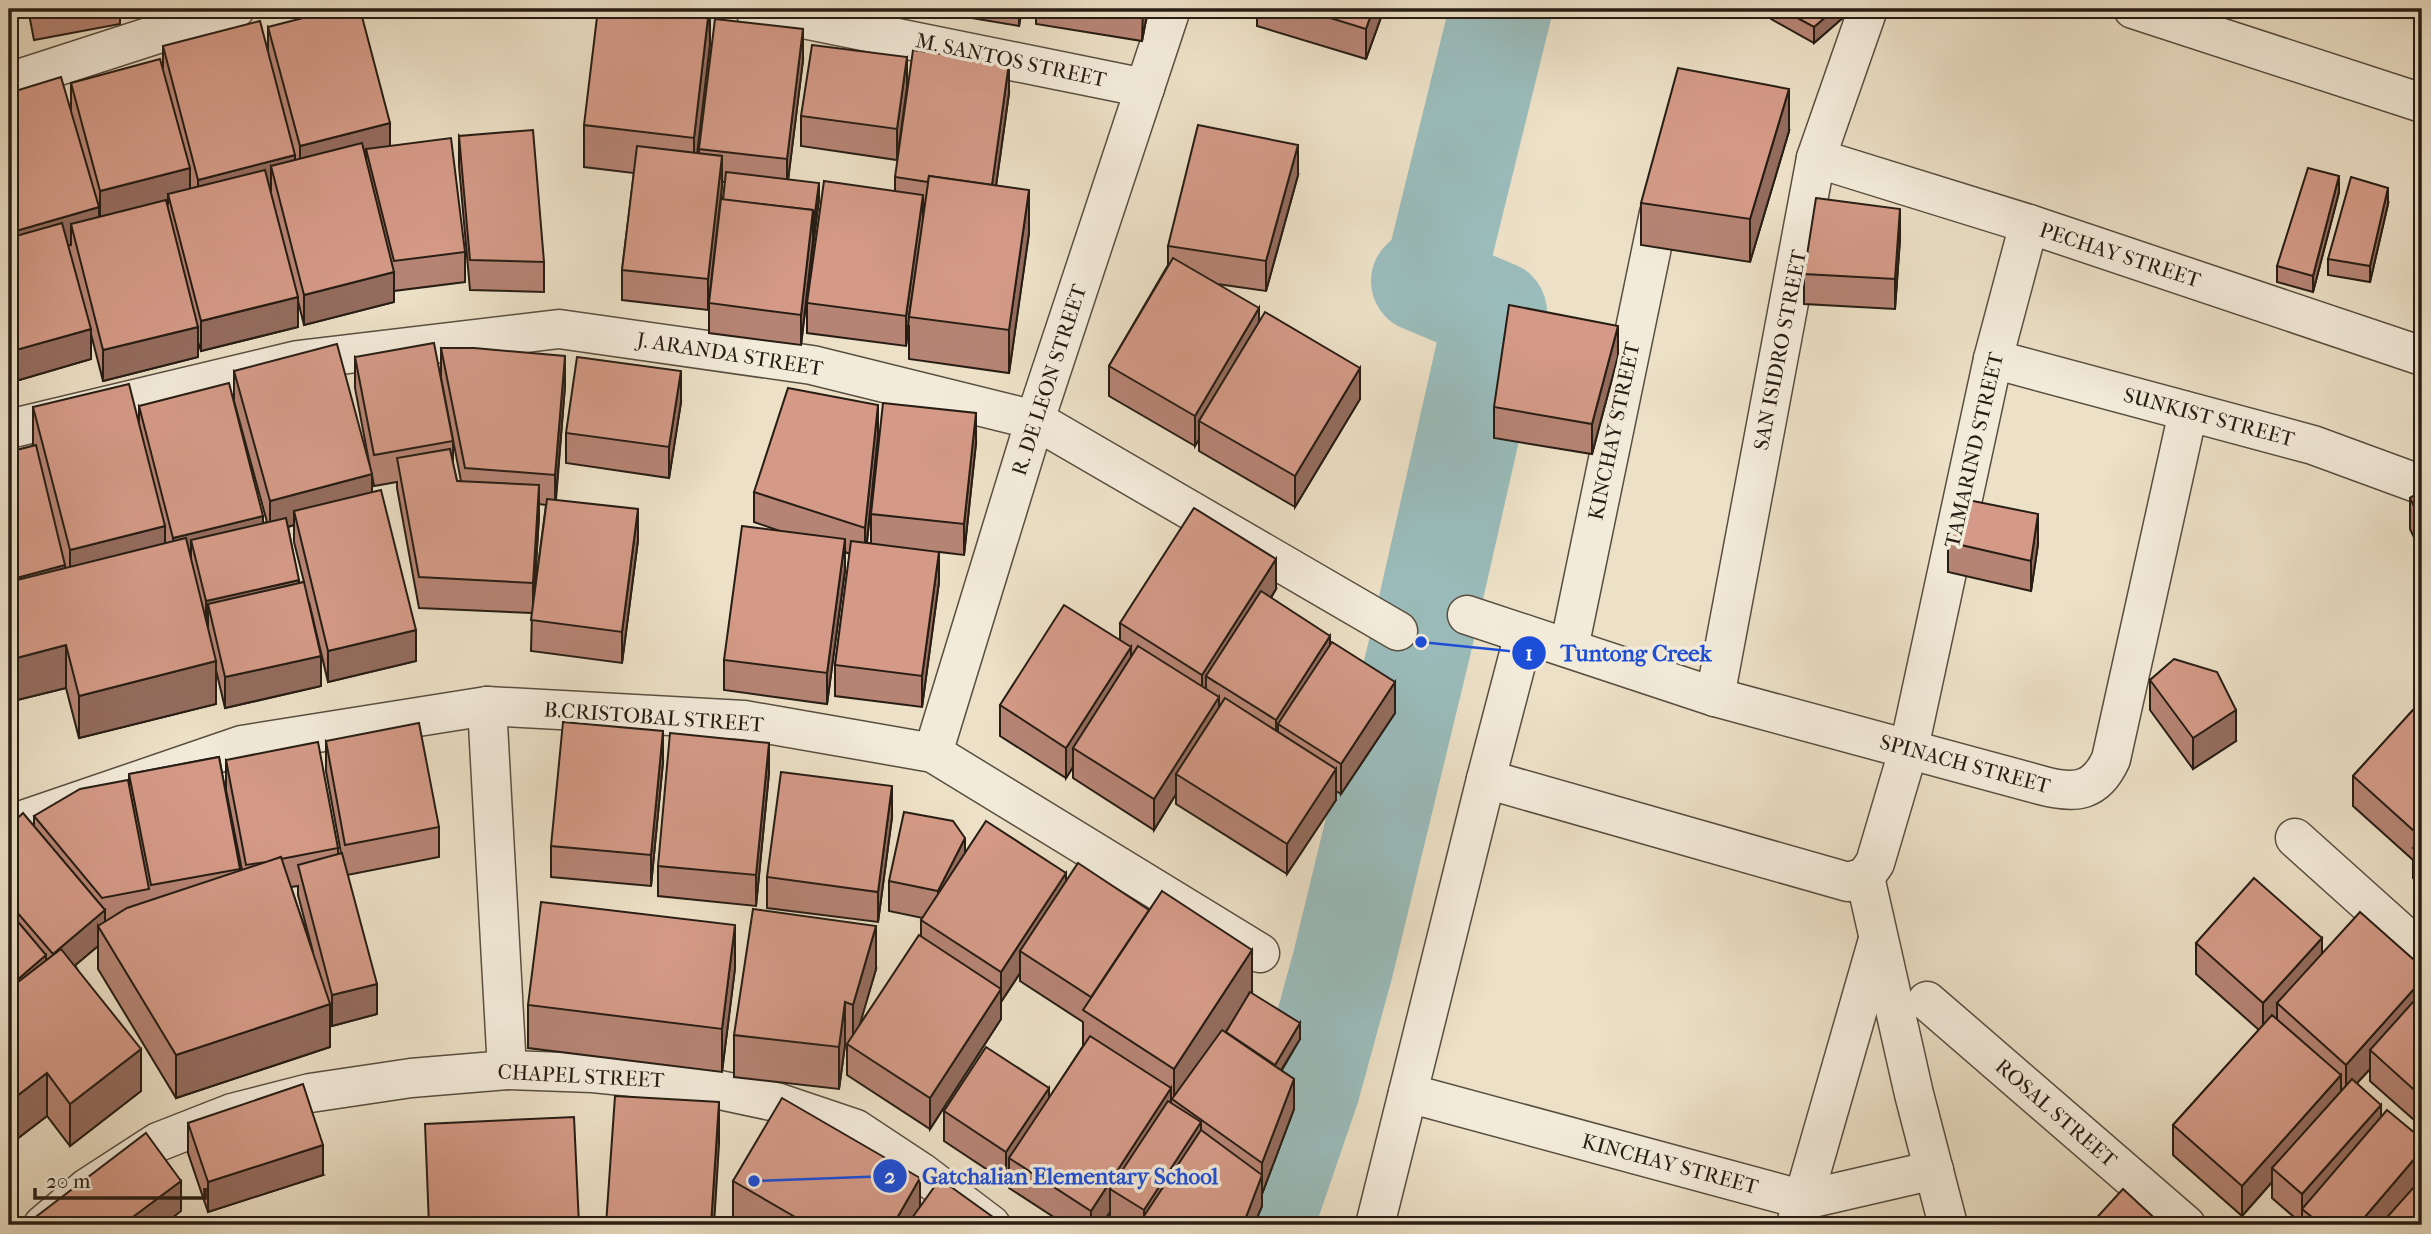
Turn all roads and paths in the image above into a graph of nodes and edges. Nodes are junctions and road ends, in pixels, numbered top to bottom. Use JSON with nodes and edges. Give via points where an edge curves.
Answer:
{"nodes":[{"id":1,"x":235,"y":9,"type":"edge"},
{"id":2,"x":754,"y":9,"type":"edge"},
{"id":3,"x":1171,"y":9,"type":"edge"},
{"id":4,"x":1868,"y":9,"type":"edge"},
{"id":5,"x":2133,"y":9,"type":"edge"},
{"id":6,"x":9,"y":82,"type":"edge"},
{"id":7,"x":1145,"y":88,"type":"junction"},
{"id":8,"x":2422,"y":103,"type":"edge"},
{"id":9,"x":1816,"y":158,"type":"junction"},
{"id":10,"x":1659,"y":214,"type":"edge"},
{"id":11,"x":2029,"y":224,"type":"junction"},
{"id":12,"x":2422,"y":356,"type":"edge"},
{"id":13,"x":1993,"y":359,"type":"junction"},
{"id":14,"x":2188,"y":412,"type":"junction"},
{"id":15,"x":1035,"y":420,"type":"junction"},
{"id":16,"x":9,"y":429,"type":"edge"},
{"id":17,"x":2422,"y":485,"type":"edge"},
{"id":18,"x":1467,"y":615,"type":"dead end"},
{"id":19,"x":1398,"y":631,"type":"dead end"},
{"id":20,"x":1524,"y":634,"type":"junction"},
{"id":21,"x":1569,"y":648,"type":"junction"},
{"id":22,"x":1715,"y":697,"type":"junction"},
{"id":23,"x":487,"y":706,"type":"junction"},
{"id":24,"x":1909,"y":748,"type":"junction"},
{"id":25,"x":933,"y":753,"type":"junction"},
{"id":26,"x":1486,"y":779,"type":"junction"},
{"id":27,"x":12,"y":816,"type":"edge"},
{"id":28,"x":2295,"y":838,"type":"dead end"},
{"id":29,"x":1865,"y":877,"type":"junction"},
{"id":30,"x":1878,"y":937,"type":"junction"},
{"id":31,"x":2422,"y":952,"type":"edge"},
{"id":32,"x":1260,"y":953,"type":"dead end"},
{"id":33,"x":1927,"y":1001,"type":"dead end"},
{"id":34,"x":507,"y":1070,"type":"junction"},
{"id":35,"x":1408,"y":1093,"type":"junction"},
{"id":36,"x":1934,"y":1170,"type":"junction"},
{"id":37,"x":1800,"y":1212,"type":"edge"},
{"id":38,"x":43,"y":1225,"type":"edge"},
{"id":39,"x":991,"y":1225,"type":"edge"},
{"id":40,"x":1375,"y":1225,"type":"edge"},
{"id":41,"x":1948,"y":1225,"type":"edge"},
{"id":42,"x":2186,"y":1225,"type":"edge"}],
"edges":[{"from":1,"to":6,"type":"street"},
{"from":2,"to":7,"type":"street","name":"M. SANTOS STREET"},
{"from":3,"to":7,"type":"street","name":"R. DE LEON STREET"},
{"from":4,"to":9,"type":"street","name":"SAN ISIDRO STREET"},
{"from":5,"to":8,"type":"street"},
{"from":7,"to":15,"type":"street","name":"R. DE LEON STREET"},
{"from":9,"to":11,"type":"street","name":"PECHAY STREET"},
{"from":9,"to":22,"type":"street","name":"SAN ISIDRO STREET"},
{"from":10,"to":21,"type":"street","name":"KINCHAY STREET"},
{"from":11,"to":12,"type":"street","name":"PECHAY STREET"},
{"from":11,"to":13,"type":"street","name":"TAMARIND STREET"},
{"from":13,"to":14,"type":"street","name":"SUNKIST STREET"},
{"from":13,"to":24,"type":"street","name":"TAMARIND STREET"},
{"from":14,"to":17,"type":"street","name":"SUNKIST STREET","via":[[2313,445]]},
{"from":14,"to":24,"type":"street","name":"SPINACH STREET","via":[[2111,759],[2097,781],[2084,789],[2063,790]]},
{"from":15,"to":16,"type":"street","name":"J. ARANDA STREET","via":[[812,365],[559,328],[298,360]]},
{"from":15,"to":19,"type":"street","name":"J. ARANDA STREET"},
{"from":15,"to":25,"type":"street","name":"R. DE LEON STREET"},
{"from":18,"to":20,"type":"street","name":"SPINACH STREET"},
{"from":20,"to":21,"type":"street","name":"SPINACH STREET"},
{"from":20,"to":26,"type":"street"},
{"from":21,"to":22,"type":"street","name":"SPINACH STREET"},
{"from":22,"to":24,"type":"street","name":"SPINACH STREET"},
{"from":23,"to":25,"type":"street","name":"B.CRISTOBAL STREET","via":[[744,720]]},
{"from":23,"to":27,"type":"street","name":"B.CRISTOBAL STREET","via":[[242,745]]},
{"from":23,"to":34,"type":"street"},
{"from":24,"to":29,"type":"street","name":"TAMARIND STREET","via":[[1875,863]]},
{"from":25,"to":32,"type":"street","name":"B.CRISTOBAL STREET"},
{"from":26,"to":29,"type":"street","via":[[1847,882]]},
{"from":26,"to":35,"type":"street"},
{"from":28,"to":31,"type":"street"},
{"from":29,"to":30,"type":"street"},
{"from":30,"to":36,"type":"street"},
{"from":30,"to":37,"type":"street"},
{"from":33,"to":42,"type":"street","name":"ROSAL STREET"},
{"from":34,"to":38,"type":"street","name":"CHAPEL STREET","via":[[310,1093],[233,1113],[158,1142],[87,1188]]},
{"from":34,"to":39,"type":"street","name":"CHAPEL STREET","via":[[682,1082],[776,1102],[856,1129]]},
{"from":35,"to":37,"type":"street","name":"KINCHAY STREET"},
{"from":35,"to":40,"type":"street"},
{"from":36,"to":37,"type":"street","name":"KINCHAY STREET"},
{"from":36,"to":41,"type":"street"}]}
